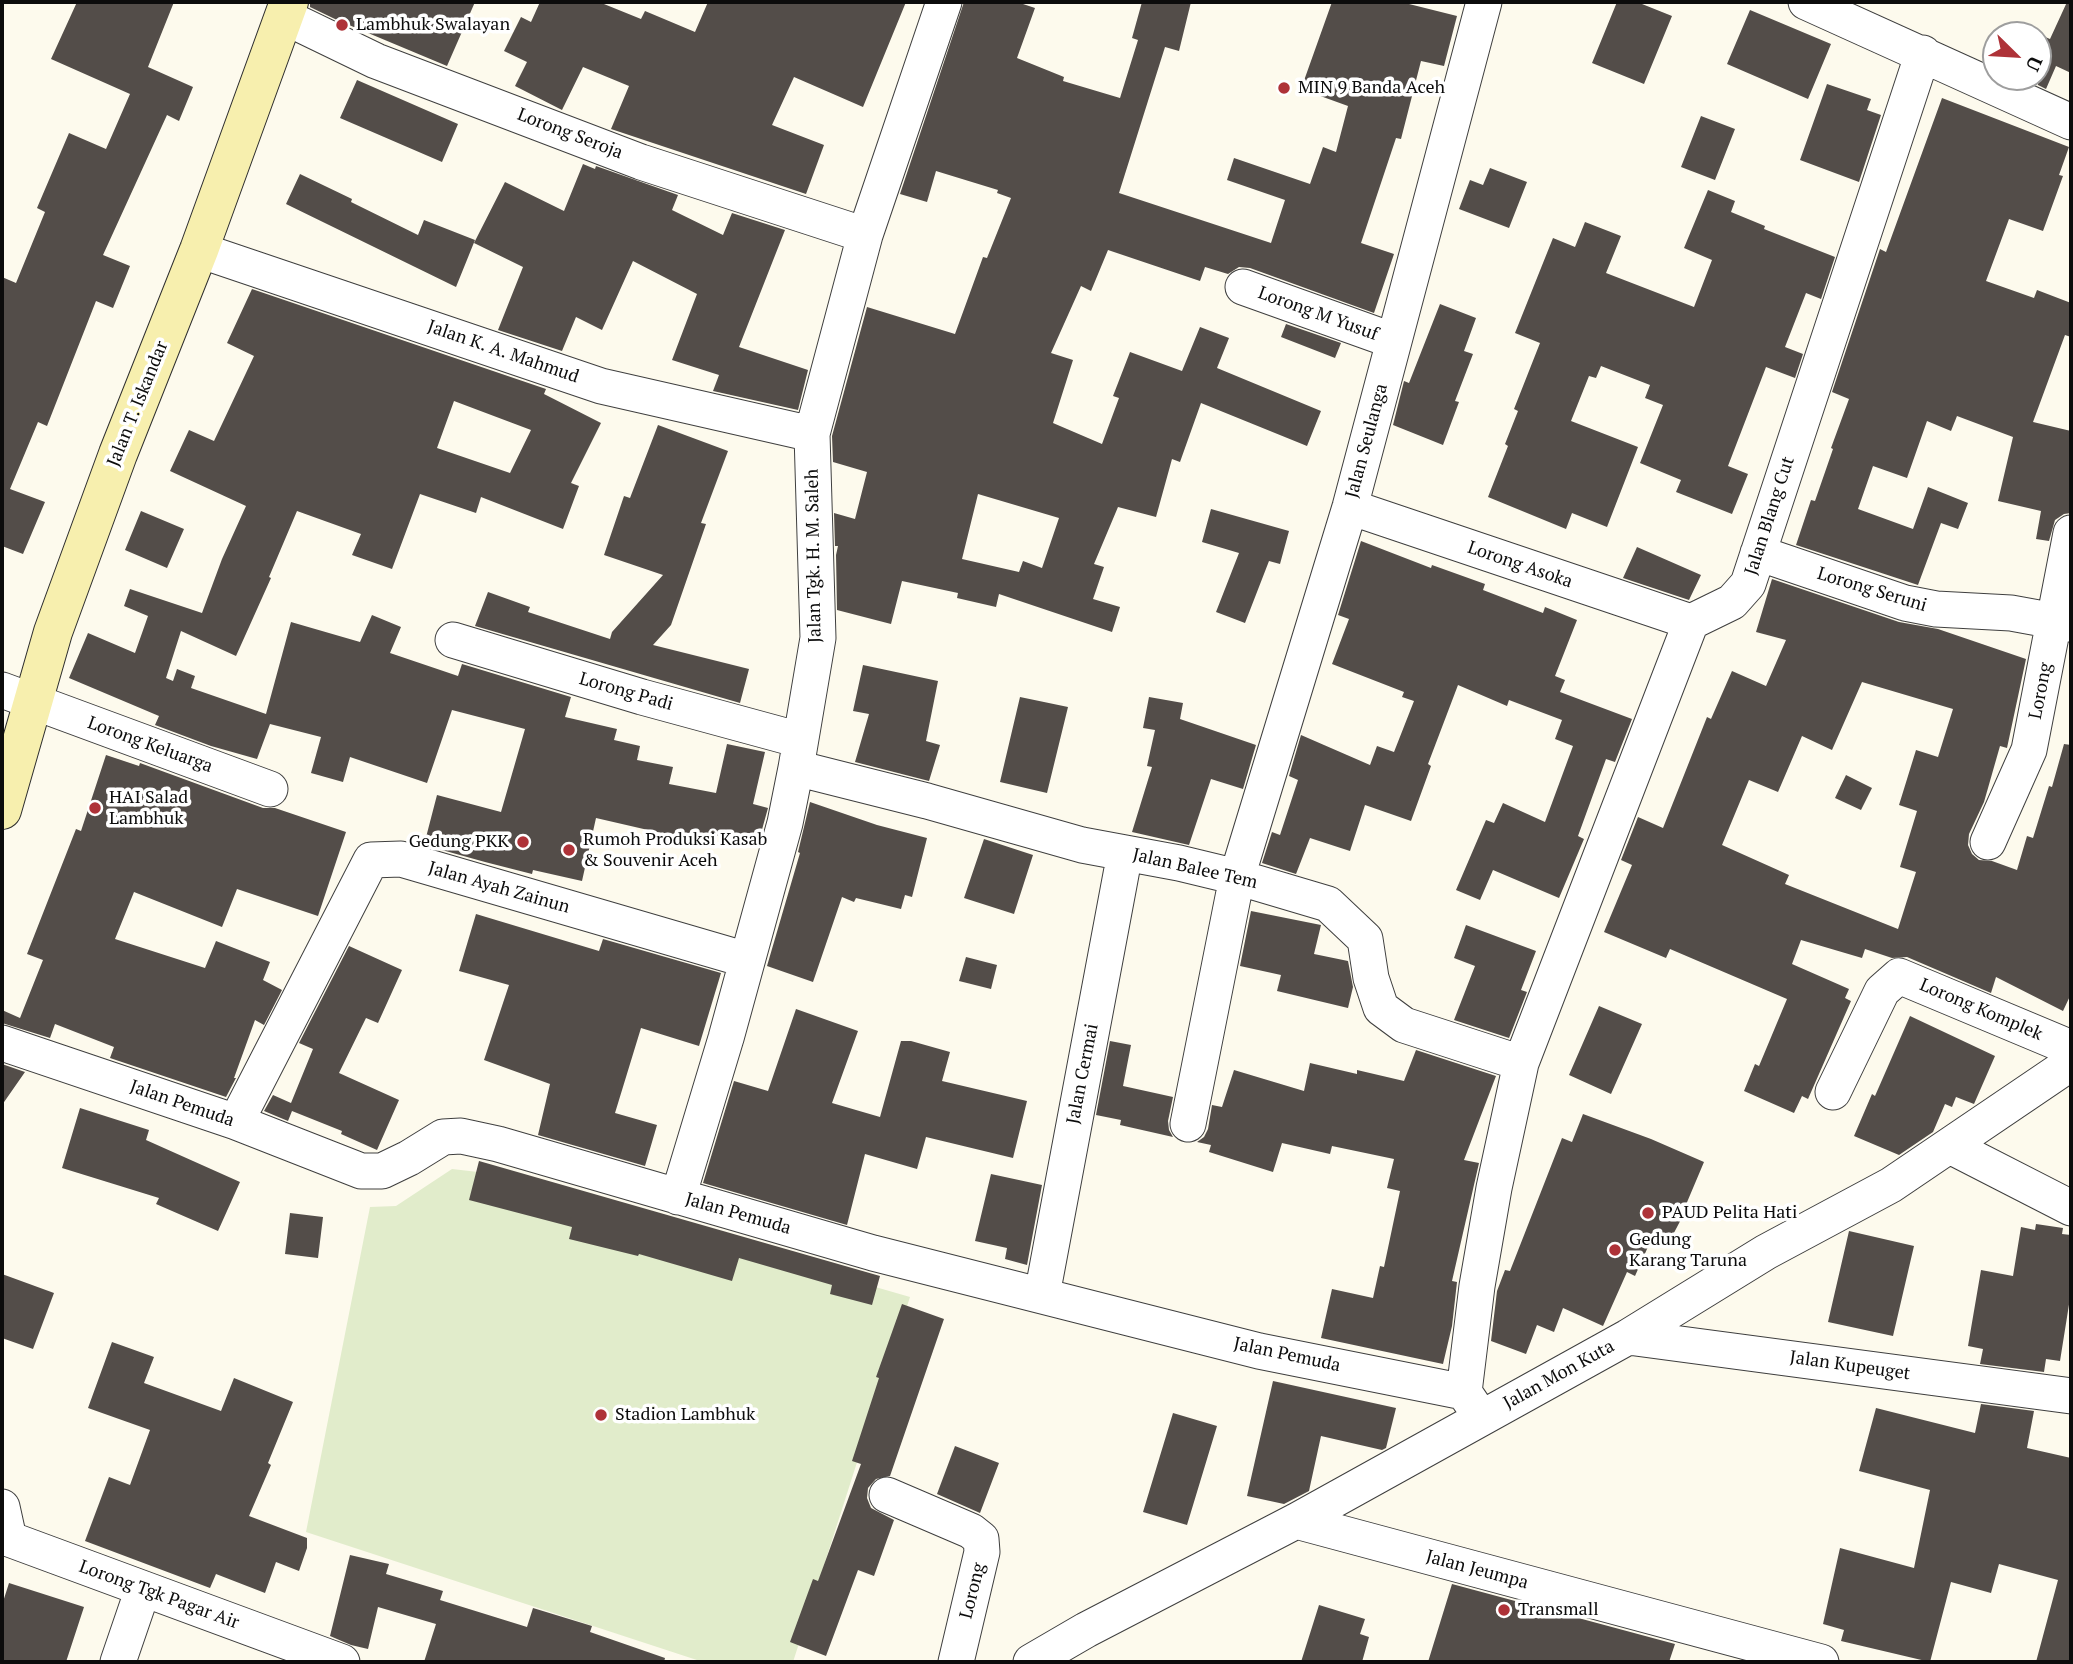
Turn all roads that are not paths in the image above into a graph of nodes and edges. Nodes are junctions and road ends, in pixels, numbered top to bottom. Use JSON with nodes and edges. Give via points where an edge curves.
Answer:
{"nodes":[{"id":1,"x":944,"y":2,"type":"edge"},
{"id":2,"x":1484,"y":2,"type":"edge"},
{"id":3,"x":1825,"y":6,"type":"edge"},
{"id":4,"x":286,"y":9,"type":"edge"},
{"id":5,"x":1923,"y":53,"type":"junction"},
{"id":6,"x":2071,"y":122,"type":"edge"},
{"id":7,"x":864,"y":235,"type":"junction"},
{"id":8,"x":199,"y":250,"type":"junction"},
{"id":9,"x":1243,"y":287,"type":"dead end"},
{"id":10,"x":1394,"y":341,"type":"junction"},
{"id":11,"x":812,"y":433,"type":"junction"},
{"id":12,"x":1350,"y":507,"type":"junction"},
{"id":13,"x":2071,"y":533,"type":"edge"},
{"id":14,"x":1758,"y":553,"type":"junction"},
{"id":15,"x":2063,"y":621,"type":"edge"},
{"id":16,"x":1690,"y":622,"type":"junction"},
{"id":17,"x":453,"y":640,"type":"dead end"},
{"id":18,"x":16,"y":696,"type":"edge"},
{"id":19,"x":798,"y":754,"type":"junction"},
{"id":20,"x":270,"y":789,"type":"dead end"},
{"id":21,"x":2,"y":810,"type":"edge"},
{"id":22,"x":1988,"y":842,"type":"dead end"},
{"id":23,"x":1125,"y":853,"type":"junction"},
{"id":24,"x":1237,"y":877,"type":"junction"},
{"id":25,"x":747,"y":960,"type":"junction"},
{"id":26,"x":2,"y":1043,"type":"edge"},
{"id":27,"x":2071,"y":1048,"type":"edge"},
{"id":28,"x":1521,"y":1063,"type":"junction"},
{"id":29,"x":2071,"y":1063,"type":"edge"},
{"id":30,"x":1833,"y":1092,"type":"dead end"},
{"id":31,"x":236,"y":1122,"type":"junction"},
{"id":32,"x":1188,"y":1124,"type":"dead end"},
{"id":33,"x":1950,"y":1146,"type":"junction"},
{"id":34,"x":678,"y":1197,"type":"junction"},
{"id":35,"x":2071,"y":1208,"type":"edge"},
{"id":36,"x":1042,"y":1295,"type":"junction"},
{"id":37,"x":1628,"y":1337,"type":"junction"},
{"id":38,"x":2070,"y":1387,"type":"edge"},
{"id":39,"x":1473,"y":1405,"type":"junction"},
{"id":40,"x":887,"y":1495,"type":"dead end"},
{"id":41,"x":2,"y":1507,"type":"edge"},
{"id":42,"x":1296,"y":1521,"type":"junction"},
{"id":43,"x":143,"y":1589,"type":"junction"},
{"id":44,"x":118,"y":1662,"type":"edge"},
{"id":45,"x":342,"y":1662,"type":"edge"},
{"id":46,"x":956,"y":1662,"type":"edge"},
{"id":47,"x":1031,"y":1662,"type":"edge"},
{"id":48,"x":1821,"y":1662,"type":"edge"}],
"edges":[{"from":1,"to":7,"type":"street","name":"Jalan Tgk. H. M. Saleh"},
{"from":2,"to":10,"type":"street","name":"Jalan Seulanga"},
{"from":3,"to":5,"type":"street"},
{"from":4,"to":7,"type":"street","name":"Lorong Seroja","via":[[376,61],[641,162]]},
{"from":4,"to":8,"type":"street","name":"Jalan T. Iskandar"},
{"from":5,"to":6,"type":"street"},
{"from":5,"to":14,"type":"street","name":"Jalan Blang Cut"},
{"from":7,"to":11,"type":"street","name":"Jalan Tgk. H. M. Saleh"},
{"from":8,"to":11,"type":"street","name":"Jalan K. A. Mahmud","via":[[601,386]]},
{"from":8,"to":18,"type":"street","name":"Jalan T. Iskandar","via":[[53,632]]},
{"from":9,"to":10,"type":"street","name":"Lorong M Yusuf"},
{"from":10,"to":12,"type":"street","name":"Jalan Seulanga"},
{"from":11,"to":19,"type":"street","name":"Jalan Tgk. H. M. Saleh","via":[[818,638]]},
{"from":12,"to":16,"type":"street","name":"Lorong Asoka"},
{"from":12,"to":24,"type":"street","name":"Jalan Seulanga"},
{"from":13,"to":15,"type":"street","name":"Lorong"},
{"from":14,"to":15,"type":"street","name":"Lorong Seruni","via":[[1905,603]]},
{"from":14,"to":16,"type":"street","name":"Jalan Blang Cut","via":[[1748,584],[1732,602]]},
{"from":15,"to":22,"type":"street","name":"Lorong","via":[[2029,750]]},
{"from":16,"to":28,"type":"street"},
{"from":17,"to":19,"type":"street","name":"Lorong Padi","via":[[642,697]]},
{"from":18,"to":20,"type":"street","name":"Lorong Keluarga"},
{"from":18,"to":21,"type":"street","name":"Jalan T. Iskandar"},
{"from":19,"to":23,"type":"street","name":"Jalan Balee Tem","via":[[927,801]]},
{"from":19,"to":25,"type":"street","name":"Jalan Tgk. H. M. Saleh","via":[[785,823]]},
{"from":23,"to":24,"type":"street","name":"Jalan Balee Tem"},
{"from":23,"to":36,"type":"street","name":"Jalan Cermai"},
{"from":24,"to":28,"type":"street","name":"Jalan Balee Tem","via":[[1328,904],[1365,939],[1381,1008],[1404,1025]]},
{"from":24,"to":32,"type":"street","name":"Jalan Seulanga"},
{"from":25,"to":31,"type":"street","name":"Jalan Ayah Zainun","via":[[401,859],[371,860]]},
{"from":25,"to":34,"type":"street","name":"Jalan Tgk. H. M. Saleh"},
{"from":26,"to":31,"type":"street","name":"Jalan Pemuda"},
{"from":27,"to":30,"type":"street","name":"Lorong Komplek","via":[[1899,976],[1882,991]]},
{"from":28,"to":39,"type":"street","via":[[1477,1286]]},
{"from":29,"to":33,"type":"street","name":"Jalan Mon Kuta"},
{"from":31,"to":34,"type":"street","name":"Jalan Pemuda","via":[[368,1173],[410,1158],[443,1137],[461,1136]]},
{"from":33,"to":35,"type":"street"},
{"from":33,"to":37,"type":"street","name":"Jalan Mon Kuta"},
{"from":34,"to":36,"type":"street","name":"Jalan Pemuda"},
{"from":36,"to":39,"type":"street","name":"Jalan Pemuda"},
{"from":37,"to":38,"type":"street","name":"Jalan Kupeuget"},
{"from":37,"to":39,"type":"street","name":"Jalan Mon Kuta"},
{"from":39,"to":42,"type":"street","name":"Jalan Mon Kuta"},
{"from":40,"to":46,"type":"street","name":"Lorong","via":[[982,1539]]},
{"from":41,"to":43,"type":"street","name":"Lorong Tgk Pagar Air","via":[[9,1539]]},
{"from":42,"to":47,"type":"street","name":"Jalan Mon Kuta"},
{"from":42,"to":48,"type":"street","name":"Jalan Jeumpa"},
{"from":43,"to":44,"type":"street"},
{"from":43,"to":45,"type":"street","name":"Lorong Tgk Pagar Air"}]}
